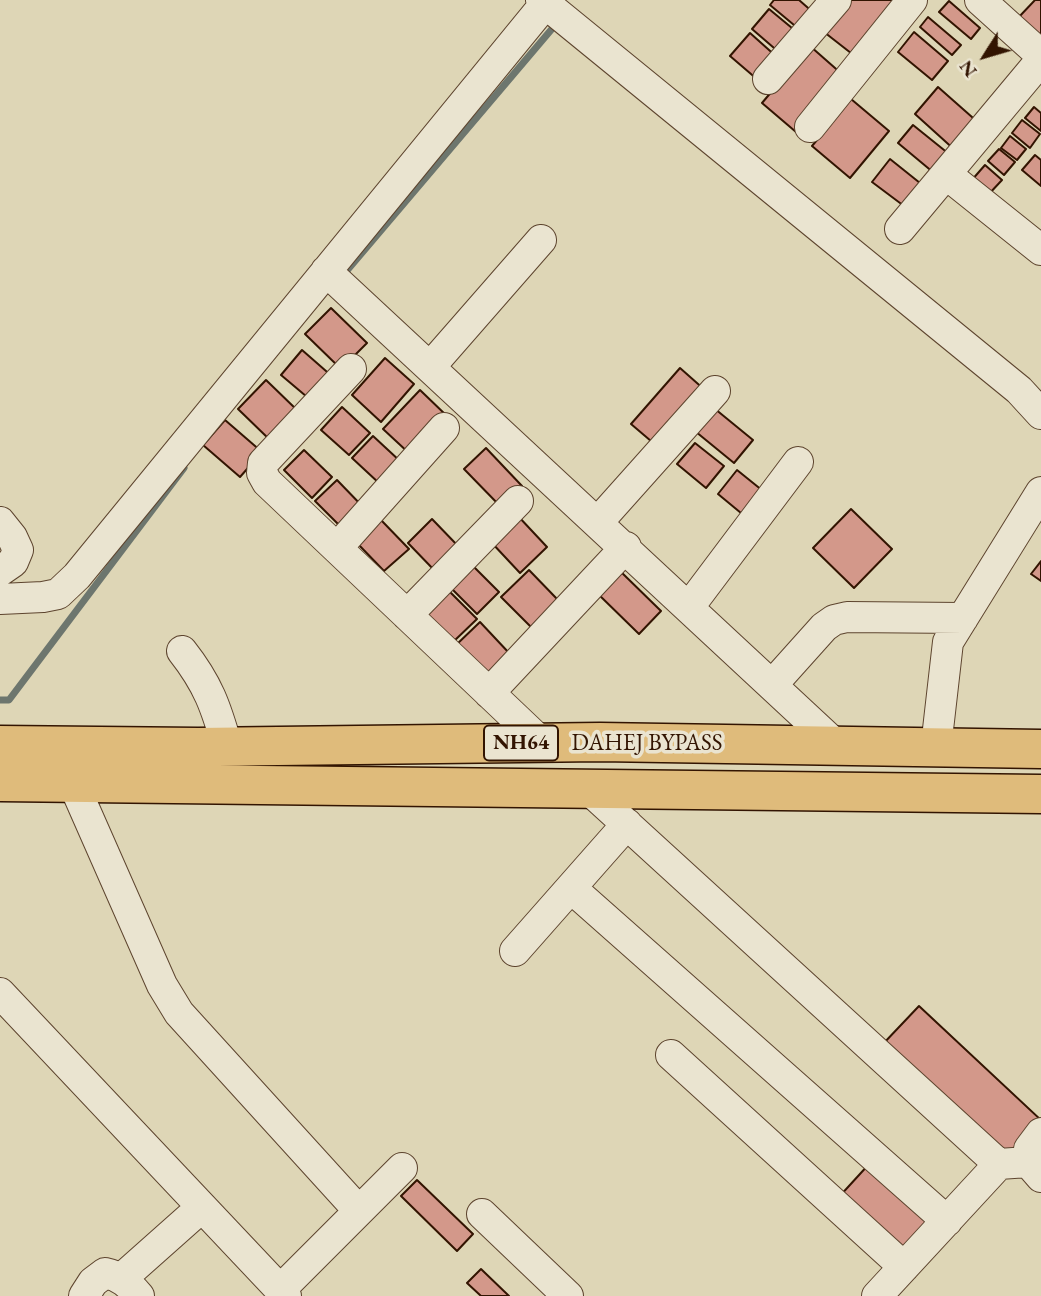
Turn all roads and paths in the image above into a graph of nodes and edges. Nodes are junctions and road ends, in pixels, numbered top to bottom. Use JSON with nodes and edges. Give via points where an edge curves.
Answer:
{"nodes":[{"id":1,"x":836,"y":0,"type":"edge"},
{"id":2,"x":912,"y":0,"type":"edge"},
{"id":3,"x":980,"y":0,"type":"edge"},
{"id":4,"x":543,"y":2,"type":"edge"},
{"id":5,"x":1041,"y":55,"type":"edge"},
{"id":6,"x":1041,"y":60,"type":"edge"},
{"id":7,"x":768,"y":79,"type":"dead end"},
{"id":8,"x":810,"y":127,"type":"dead end"},
{"id":9,"x":946,"y":174,"type":"junction"},
{"id":10,"x":900,"y":229,"type":"dead end"},
{"id":11,"x":541,"y":240,"type":"dead end"},
{"id":12,"x":1041,"y":250,"type":"edge"},
{"id":13,"x":326,"y":271,"type":"junction"},
{"id":14,"x":430,"y":367,"type":"junction"},
{"id":15,"x":351,"y":369,"type":"dead end"},
{"id":16,"x":715,"y":391,"type":"dead end"},
{"id":17,"x":1041,"y":414,"type":"edge"},
{"id":18,"x":444,"y":428,"type":"dead end"},
{"id":19,"x":798,"y":462,"type":"dead end"},
{"id":20,"x":1041,"y":492,"type":"edge"},
{"id":21,"x":518,"y":501,"type":"dead end"},
{"id":22,"x":0,"y":522,"type":"edge"},
{"id":23,"x":598,"y":522,"type":"junction"},
{"id":24,"x":626,"y":547,"type":"junction"},
{"id":25,"x":337,"y":548,"type":"junction"},
{"id":26,"x":0,"y":571,"type":"edge"},
{"id":27,"x":0,"y":599,"type":"edge"},
{"id":28,"x":689,"y":607,"type":"junction"},
{"id":29,"x":407,"y":615,"type":"junction"},
{"id":30,"x":963,"y":618,"type":"junction"},
{"id":31,"x":182,"y":651,"type":"dead end"},
{"id":32,"x":772,"y":685,"type":"junction"},
{"id":33,"x":489,"y":693,"type":"junction"},
{"id":34,"x":541,"y":743,"type":"junction"},
{"id":35,"x":0,"y":745,"type":"edge"},
{"id":36,"x":228,"y":746,"type":"junction"},
{"id":37,"x":837,"y":746,"type":"junction"},
{"id":38,"x":936,"y":747,"type":"junction"},
{"id":39,"x":1041,"y":749,"type":"edge"},
{"id":40,"x":0,"y":782,"type":"edge"},
{"id":41,"x":73,"y":783,"type":"junction"},
{"id":42,"x":587,"y":788,"type":"junction"},
{"id":43,"x":1041,"y":794,"type":"edge"},
{"id":44,"x":626,"y":824,"type":"junction"},
{"id":45,"x":571,"y":888,"type":"junction"},
{"id":46,"x":515,"y":951,"type":"dead end"},
{"id":47,"x":0,"y":993,"type":"edge"},
{"id":48,"x":671,"y":1055,"type":"dead end"},
{"id":49,"x":1041,"y":1133,"type":"edge"},
{"id":50,"x":402,"y":1168,"type":"dead end"},
{"id":51,"x":1023,"y":1168,"type":"edge"},
{"id":52,"x":202,"y":1207,"type":"junction"},
{"id":53,"x":359,"y":1211,"type":"junction"},
{"id":54,"x":482,"y":1214,"type":"dead end"},
{"id":55,"x":947,"y":1221,"type":"junction"},
{"id":56,"x":904,"y":1267,"type":"junction"},
{"id":57,"x":130,"y":1287,"type":"edge"},
{"id":58,"x":271,"y":1291,"type":"edge"},
{"id":59,"x":84,"y":1296,"type":"edge"},
{"id":60,"x":568,"y":1296,"type":"edge"},
{"id":61,"x":877,"y":1296,"type":"edge"}],
"edges":[{"from":1,"to":7,"type":"street"},
{"from":2,"to":8,"type":"street"},
{"from":3,"to":5,"type":"street"},
{"from":4,"to":13,"type":"street"},
{"from":4,"to":17,"type":"street","via":[[1019,390]]},
{"from":6,"to":9,"type":"street"},
{"from":9,"to":10,"type":"street"},
{"from":9,"to":12,"type":"street"},
{"from":11,"to":14,"type":"street"},
{"from":13,"to":14,"type":"street"},
{"from":13,"to":27,"type":"street","via":[[77,576],[58,594]]},
{"from":14,"to":23,"type":"street"},
{"from":15,"to":25,"type":"street","via":[[263,463],[262,473]]},
{"from":16,"to":23,"type":"street"},
{"from":18,"to":25,"type":"street"},
{"from":19,"to":28,"type":"street"},
{"from":20,"to":30,"type":"street"},
{"from":21,"to":29,"type":"street"},
{"from":22,"to":26,"type":"street","via":[[18,550],[13,562]]},
{"from":23,"to":24,"type":"street"},
{"from":24,"to":28,"type":"street"},
{"from":24,"to":33,"type":"street"},
{"from":25,"to":29,"type":"street"},
{"from":28,"to":32,"type":"street"},
{"from":29,"to":33,"type":"street"},
{"from":30,"to":32,"type":"street","via":[[834,620]]},
{"from":30,"to":38,"type":"street","via":[[948,642]]},
{"from":31,"to":36,"type":"street","via":[[205,683]]},
{"from":32,"to":37,"type":"street"},
{"from":33,"to":34,"type":"street"},
{"from":34,"to":36,"type":"highway","name":"DAHEJ BYPASS","number":"NH64"},
{"from":34,"to":37,"type":"highway","name":"DAHEJ BYPASS","number":"NH64"},
{"from":35,"to":36,"type":"highway","name":"DAHEJ BYPASS","number":"NH64"},
{"from":37,"to":38,"type":"highway","name":"DAHEJ BYPASS","number":"NH64"},
{"from":38,"to":39,"type":"highway","name":"DAHEJ BYPASS","number":"NH64"},
{"from":40,"to":41,"type":"highway","name":"DAHEJ BYPASS","number":"NH64"},
{"from":41,"to":42,"type":"highway","name":"DAHEJ BYPASS","number":"NH64"},
{"from":41,"to":53,"type":"street","via":[[162,985],[179,1013]]},
{"from":42,"to":43,"type":"highway","name":"DAHEJ BYPASS","number":"NH64"},
{"from":42,"to":44,"type":"street"},
{"from":44,"to":45,"type":"street"},
{"from":44,"to":51,"type":"street"},
{"from":45,"to":46,"type":"street"},
{"from":45,"to":55,"type":"street"},
{"from":47,"to":52,"type":"street"},
{"from":48,"to":56,"type":"street"},
{"from":49,"to":51,"type":"street"},
{"from":50,"to":53,"type":"street"},
{"from":51,"to":55,"type":"street"},
{"from":52,"to":57,"type":"street"},
{"from":52,"to":58,"type":"street"},
{"from":53,"to":58,"type":"street"},
{"from":54,"to":60,"type":"street"},
{"from":55,"to":56,"type":"street"},
{"from":56,"to":61,"type":"street"},
{"from":57,"to":59,"type":"street","via":[[116,1275],[105,1273]]}]}
